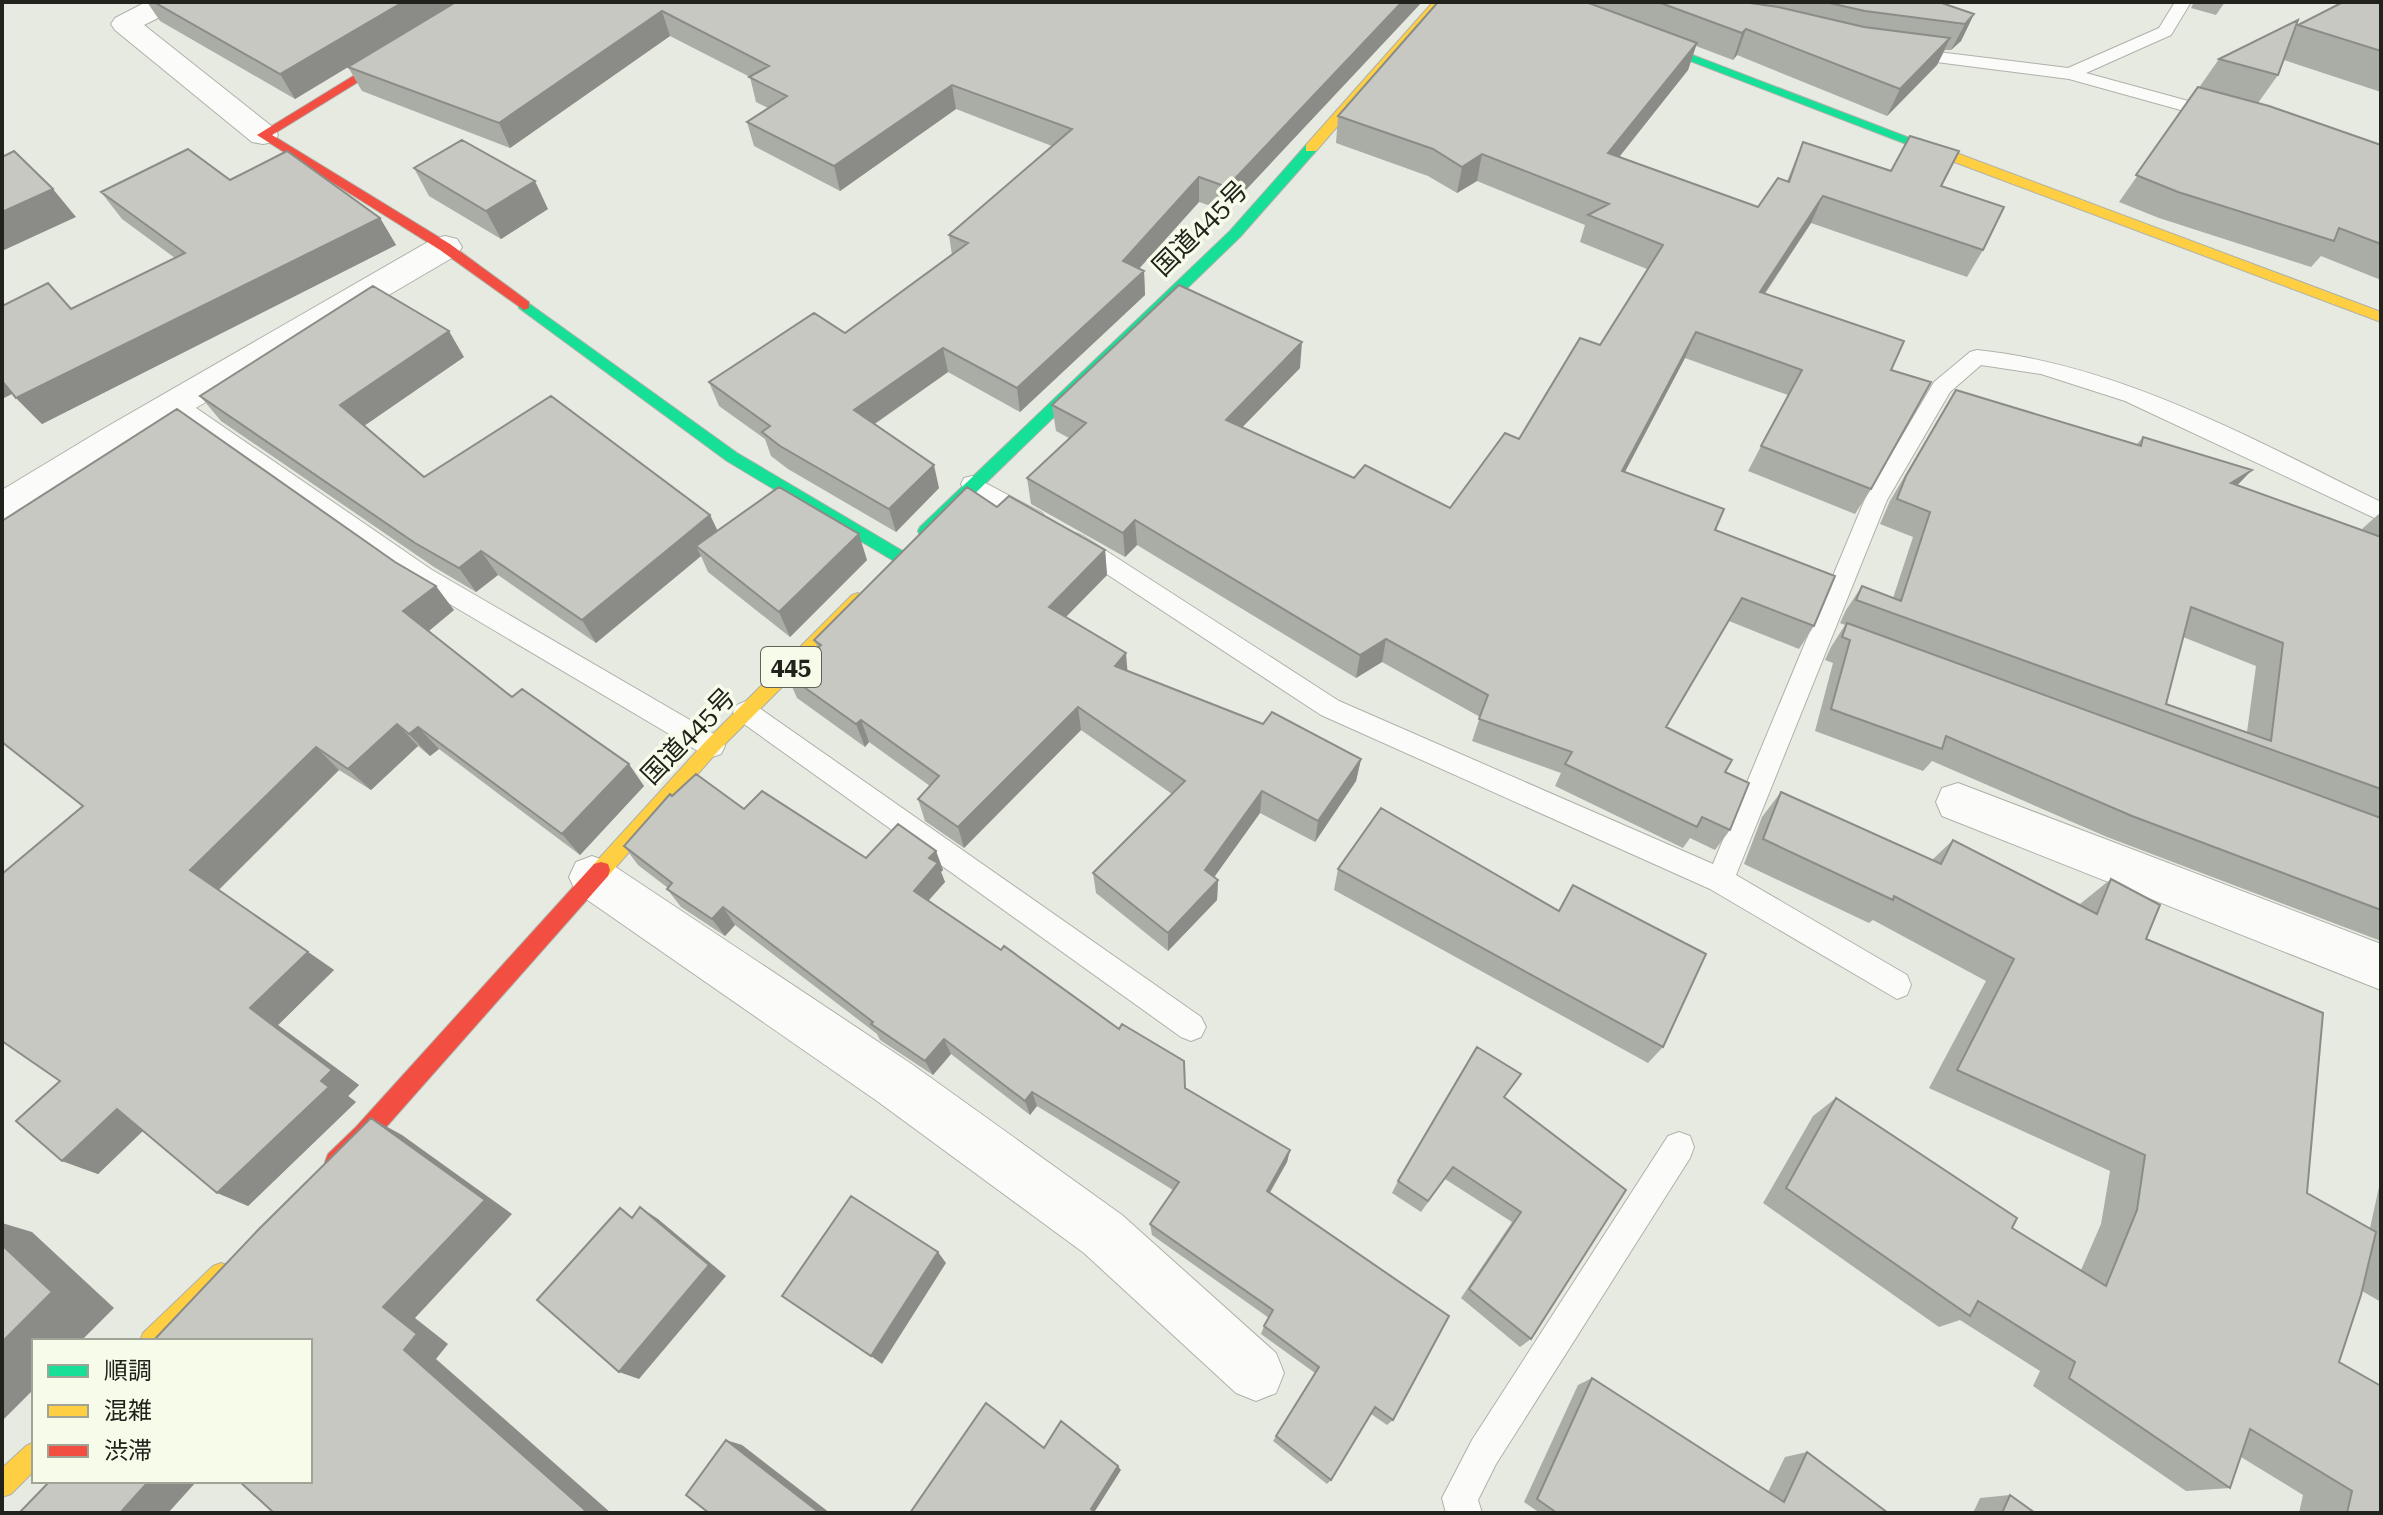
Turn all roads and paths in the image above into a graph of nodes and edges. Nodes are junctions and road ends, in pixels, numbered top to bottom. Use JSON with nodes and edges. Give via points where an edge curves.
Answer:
{"nodes":[{"id":1,"x":168,"y":2,"type":"edge"},
{"id":2,"x":482,"y":2,"type":"edge"},
{"id":3,"x":1439,"y":2,"type":"edge"},
{"id":4,"x":1543,"y":2,"type":"edge"},
{"id":5,"x":2183,"y":2,"type":"edge"},
{"id":6,"x":1881,"y":50,"type":"edge"},
{"id":7,"x":2070,"y":74,"type":"junction"},
{"id":8,"x":2243,"y":122,"type":"edge"},
{"id":9,"x":263,"y":135,"type":"junction"},
{"id":10,"x":445,"y":247,"type":"junction"},
{"id":11,"x":2381,"y":317,"type":"edge"},
{"id":12,"x":175,"y":404,"type":"junction"},
{"id":13,"x":972,"y":484,"type":"junction"},
{"id":14,"x":2,"y":509,"type":"edge"},
{"id":15,"x":2381,"y":512,"type":"edge"},
{"id":16,"x":867,"y":590,"type":"edge"},
{"id":17,"x":1822,"y":630,"type":"junction"},
{"id":18,"x":1851,"y":641,"type":"edge"},
{"id":19,"x":746,"y":712,"type":"junction"},
{"id":20,"x":712,"y":746,"type":"junction"},
{"id":21,"x":1958,"y":802,"type":"dead end"},
{"id":22,"x":592,"y":877,"type":"junction"},
{"id":23,"x":1720,"y":880,"type":"junction"},
{"id":24,"x":2381,"y":967,"type":"edge"},
{"id":25,"x":1897,"y":985,"type":"dead end"},
{"id":26,"x":1191,"y":1027,"type":"dead end"},
{"id":27,"x":1679,"y":1147,"type":"dead end"},
{"id":28,"x":319,"y":1179,"type":"edge"},
{"id":29,"x":230,"y":1265,"type":"edge"},
{"id":30,"x":153,"y":1339,"type":"edge"},
{"id":31,"x":1256,"y":1373,"type":"dead end"},
{"id":32,"x":32,"y":1456,"type":"edge"},
{"id":33,"x":2,"y":1485,"type":"edge"},
{"id":34,"x":1464,"y":1513,"type":"edge"}],
"edges":[{"from":1,"to":9,"type":"street","via":[[125,24]]},
{"from":2,"to":9,"type":"main road"},
{"from":3,"to":13,"type":"main road","name":"国道445号","via":[[1235,234]]},
{"from":4,"to":11,"type":"main road"},
{"from":5,"to":7,"type":"lane","via":[[2165,31]]},
{"from":6,"to":7,"type":"lane"},
{"from":7,"to":8,"type":"lane"},
{"from":9,"to":10,"type":"main road"},
{"from":10,"to":12,"type":"street"},
{"from":10,"to":13,"type":"main road","name":"国道445号","via":[[732,457],[894,563]]},
{"from":12,"to":14,"type":"street"},
{"from":12,"to":20,"type":"lane","via":[[424,577]]},
{"from":13,"to":23,"type":"lane","via":[[1111,563],[1330,708]]},
{"from":15,"to":17,"type":"lane","via":[[2136,395],[2078,375],[1977,357],[1942,387],[1876,499]]},
{"from":16,"to":19,"type":"main road","name":"国道445号","number":"445"},
{"from":17,"to":18,"type":"lane"},
{"from":17,"to":23,"type":"lane"},
{"from":19,"to":20,"type":"main road","name":"国道445号","number":"445"},
{"from":19,"to":26,"type":"lane"},
{"from":20,"to":22,"type":"main road","name":"国道445号","number":"445"},
{"from":21,"to":24,"type":"street"},
{"from":22,"to":28,"type":"main road","name":"国道445号","number":"445"},
{"from":22,"to":31,"type":"street","via":[[895,1083],[1103,1234]]},
{"from":23,"to":25,"type":"lane"},
{"from":27,"to":34,"type":"lane","via":[[1484,1452],[1460,1498]]},
{"from":29,"to":30,"type":"main road"},
{"from":32,"to":33,"type":"main road"}]}
